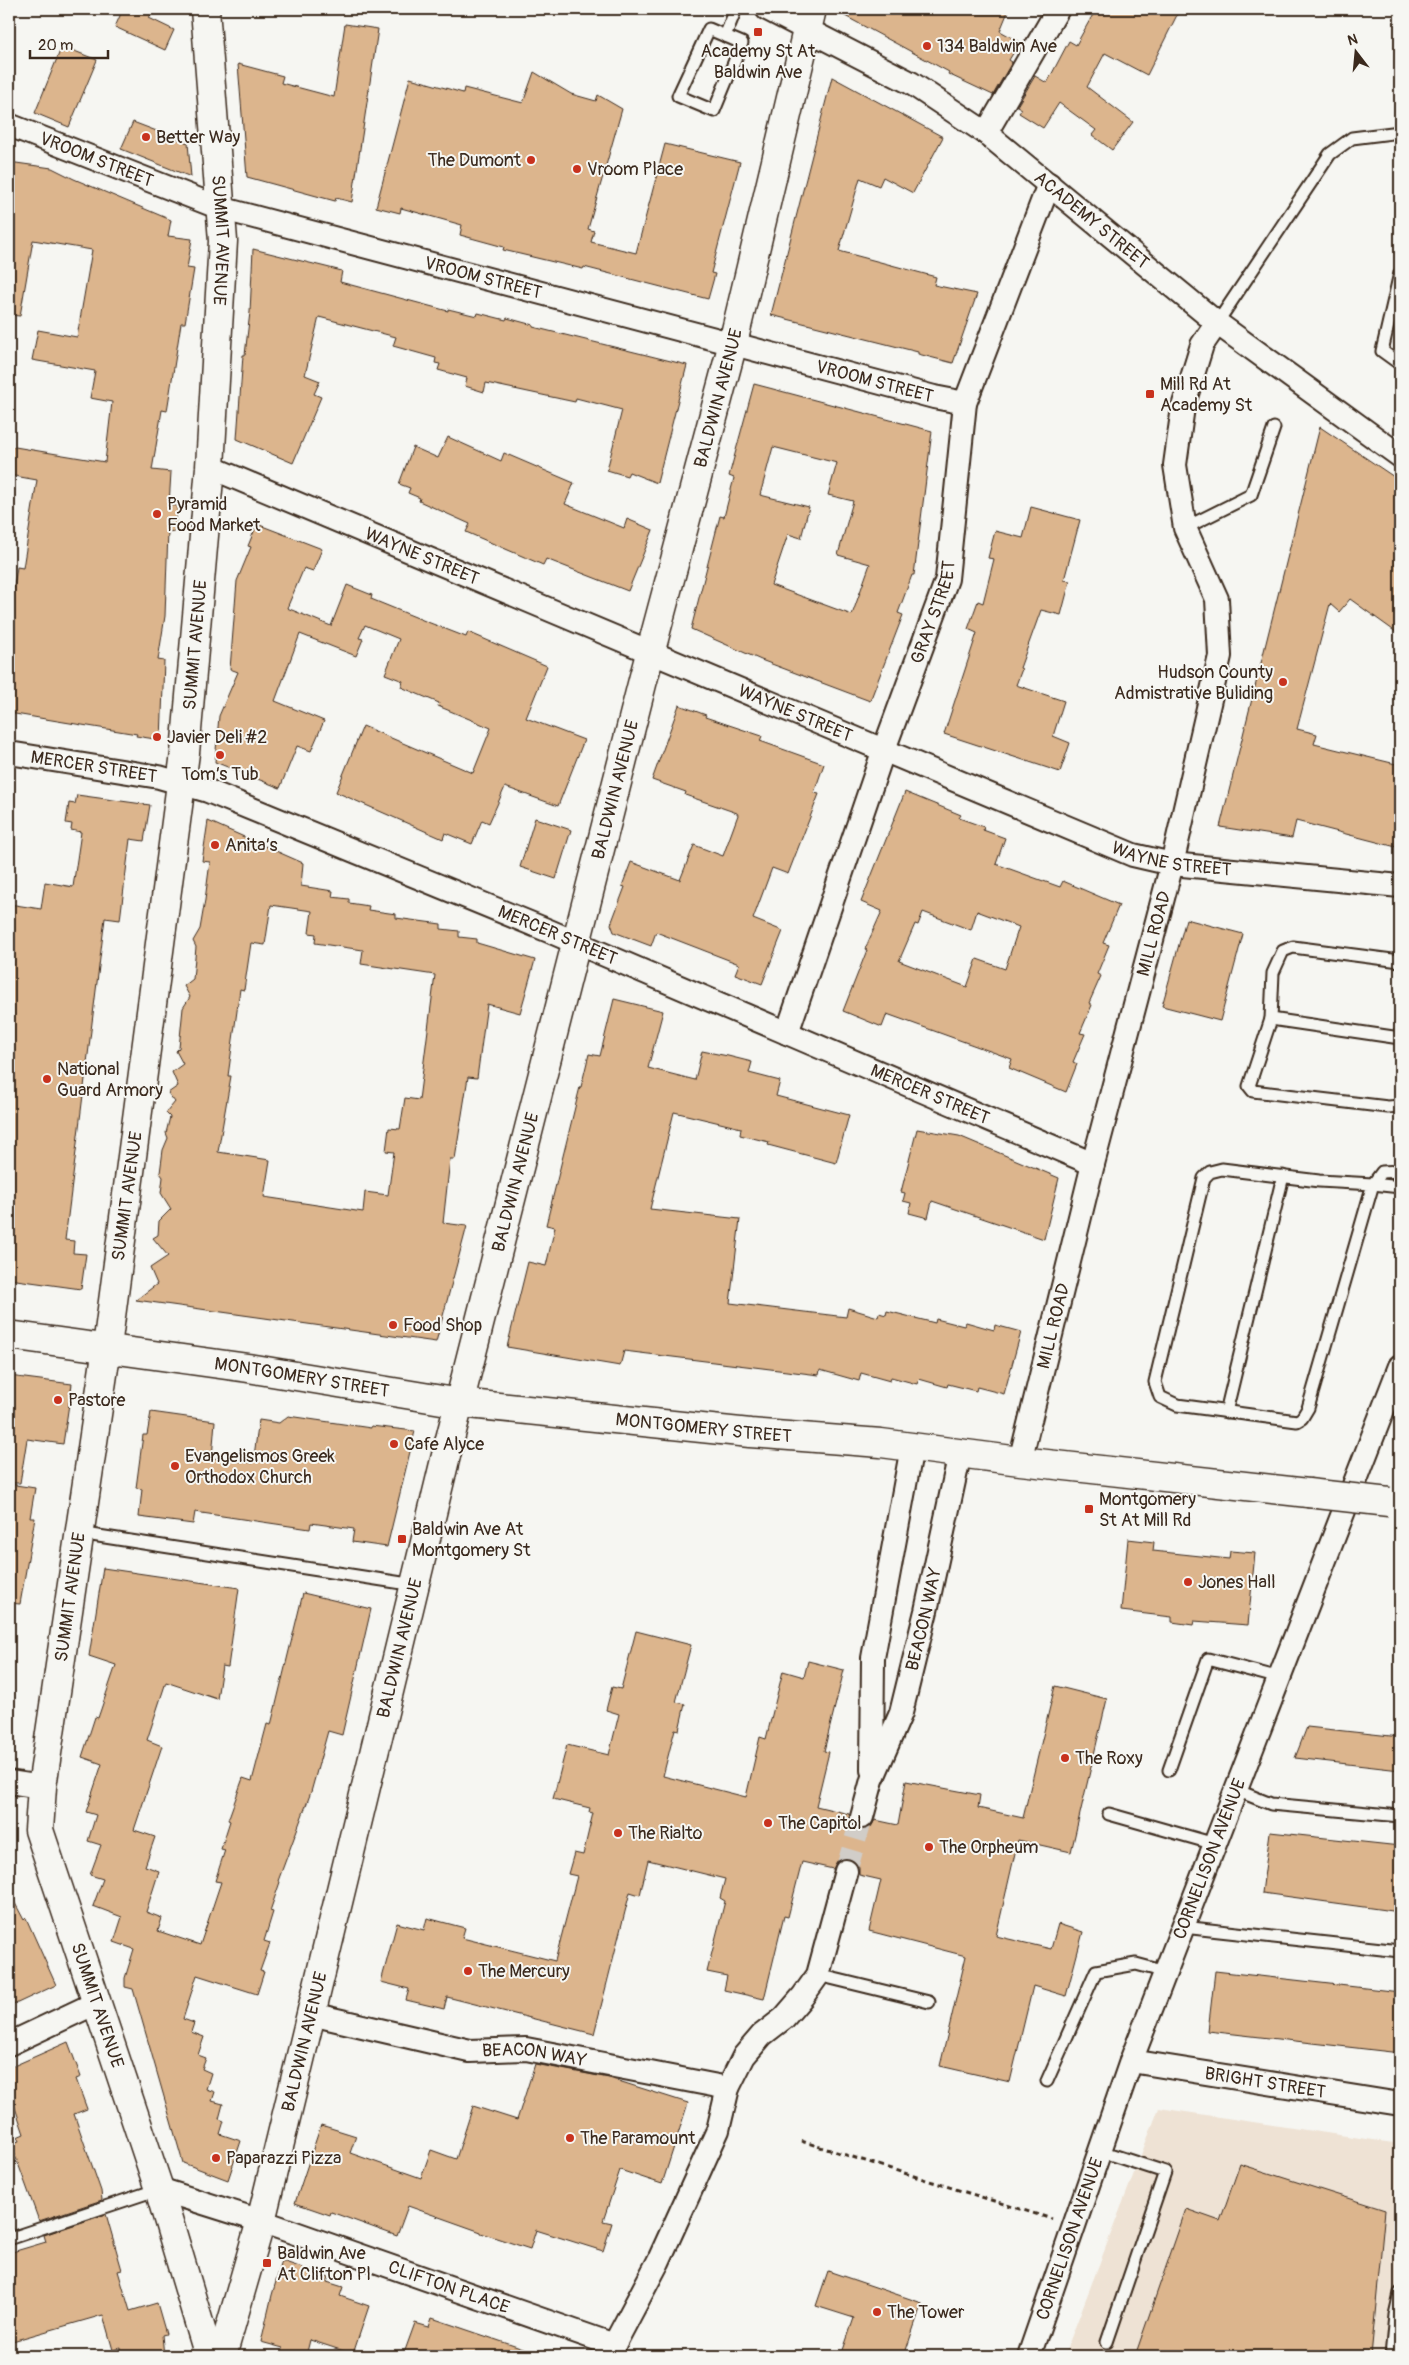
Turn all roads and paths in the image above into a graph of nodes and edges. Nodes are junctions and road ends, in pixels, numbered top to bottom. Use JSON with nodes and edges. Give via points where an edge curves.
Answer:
{"nodes":[{"id":1,"x":206,"y":9,"type":"edge"},
{"id":2,"x":736,"y":9,"type":"edge"},
{"id":3,"x":767,"y":9,"type":"edge"},
{"id":4,"x":1058,"y":9,"type":"edge"},
{"id":5,"x":809,"y":19,"type":"edge"},
{"id":6,"x":725,"y":36,"type":"junction"},
{"id":7,"x":9,"y":125,"type":"edge"},
{"id":8,"x":1400,"y":132,"type":"edge"},
{"id":9,"x":986,"y":133,"type":"junction"},
{"id":10,"x":1048,"y":184,"type":"junction"},
{"id":11,"x":220,"y":208,"type":"junction"},
{"id":12,"x":1400,"y":273,"type":"edge"},
{"id":13,"x":1217,"y":323,"type":"junction"},
{"id":14,"x":733,"y":343,"type":"junction"},
{"id":15,"x":1400,"y":364,"type":"edge"},
{"id":16,"x":965,"y":403,"type":"junction"},
{"id":17,"x":1274,"y":428,"type":"dead end"},
{"id":18,"x":1400,"y":456,"type":"edge"},
{"id":19,"x":210,"y":467,"type":"junction"},
{"id":20,"x":1185,"y":528,"type":"junction"},
{"id":21,"x":650,"y":652,"type":"junction"},
{"id":22,"x":883,"y":752,"type":"junction"},
{"id":23,"x":9,"y":753,"type":"edge"},
{"id":24,"x":182,"y":783,"type":"junction"},
{"id":25,"x":1172,"y":864,"type":"junction"},
{"id":26,"x":1400,"y":886,"type":"edge"},
{"id":27,"x":577,"y":944,"type":"junction"},
{"id":28,"x":1400,"y":961,"type":"edge"},
{"id":29,"x":1271,"y":1019,"type":"junction"},
{"id":30,"x":787,"y":1033,"type":"junction"},
{"id":31,"x":1400,"y":1038,"type":"edge"},
{"id":32,"x":1400,"y":1106,"type":"edge"},
{"id":33,"x":1092,"y":1164,"type":"junction"},
{"id":34,"x":1400,"y":1171,"type":"edge"},
{"id":35,"x":1283,"y":1176,"type":"junction"},
{"id":36,"x":1373,"y":1184,"type":"junction"},
{"id":37,"x":1400,"y":1187,"type":"edge"},
{"id":38,"x":9,"y":1335,"type":"edge"},
{"id":39,"x":107,"y":1348,"type":"junction"},
{"id":40,"x":1400,"y":1366,"type":"edge"},
{"id":41,"x":460,"y":1403,"type":"junction"},
{"id":42,"x":1226,"y":1412,"type":"junction"},
{"id":43,"x":912,"y":1447,"type":"junction"},
{"id":44,"x":960,"y":1453,"type":"junction"},
{"id":45,"x":1020,"y":1461,"type":"junction"},
{"id":46,"x":1395,"y":1502,"type":"edge"},
{"id":47,"x":79,"y":1533,"type":"junction"},
{"id":48,"x":415,"y":1585,"type":"junction"},
{"id":49,"x":1280,"y":1678,"type":"junction"},
{"id":50,"x":1169,"y":1770,"type":"dead end"},
{"id":51,"x":872,"y":1780,"type":"junction"},
{"id":52,"x":9,"y":1782,"type":"edge"},
{"id":53,"x":42,"y":1787,"type":"junction"},
{"id":54,"x":1236,"y":1790,"type":"junction"},
{"id":55,"x":1109,"y":1814,"type":"dead end"},
{"id":56,"x":862,"y":1816,"type":"tunnel mouth"},
{"id":57,"x":1400,"y":1816,"type":"edge"},
{"id":58,"x":1215,"y":1844,"type":"junction"},
{"id":59,"x":846,"y":1871,"type":"tunnel mouth"},
{"id":60,"x":1183,"y":1927,"type":"junction"},
{"id":61,"x":1400,"y":1951,"type":"edge"},
{"id":62,"x":1166,"y":1972,"type":"junction"},
{"id":63,"x":818,"y":1975,"type":"junction"},
{"id":64,"x":98,"y":2002,"type":"junction"},
{"id":65,"x":928,"y":2002,"type":"dead end"},
{"id":66,"x":311,"y":2014,"type":"junction"},
{"id":67,"x":9,"y":2044,"type":"edge"},
{"id":68,"x":1131,"y":2061,"type":"junction"},
{"id":69,"x":1047,"y":2081,"type":"dead end"},
{"id":70,"x":728,"y":2088,"type":"junction"},
{"id":71,"x":1400,"y":2104,"type":"edge"},
{"id":72,"x":801,"y":2141,"type":"dead end"},
{"id":73,"x":1100,"y":2151,"type":"junction"},
{"id":74,"x":159,"y":2189,"type":"junction"},
{"id":75,"x":261,"y":2220,"type":"junction"},
{"id":76,"x":1054,"y":2220,"type":"dead end"},
{"id":77,"x":9,"y":2239,"type":"edge"},
{"id":78,"x":1400,"y":2293,"type":"edge"},
{"id":79,"x":1107,"y":2342,"type":"dead end"},
{"id":80,"x":613,"y":2350,"type":"edge"},
{"id":81,"x":209,"y":2356,"type":"edge"},
{"id":82,"x":222,"y":2356,"type":"edge"},
{"id":83,"x":1029,"y":2356,"type":"edge"},
{"id":84,"x":1391,"y":2356,"type":"edge"}],
"edges":[{"from":1,"to":11,"type":"main road","name":"SUMMIT AVENUE"},
{"from":2,"to":6,"type":"lane"},
{"from":3,"to":5,"type":"street","name":"ACADEMY STREET"},
{"from":4,"to":9,"type":"street"},
{"from":5,"to":9,"type":"street","name":"ACADEMY STREET"},
{"from":5,"to":14,"type":"main road","name":"BALDWIN AVENUE"},
{"from":6,"to":6,"type":"lane","via":[[709,29],[678,96],[714,111],[742,43]]},
{"from":7,"to":11,"type":"street","name":"VROOM STREET"},
{"from":8,"to":13,"type":"lane","via":[[1352,138],[1330,154]]},
{"from":9,"to":10,"type":"street","name":"ACADEMY STREET"},
{"from":10,"to":13,"type":"street","name":"ACADEMY STREET"},
{"from":10,"to":16,"type":"street","name":"GRAY STREET"},
{"from":11,"to":14,"type":"street","name":"VROOM STREET"},
{"from":11,"to":19,"type":"main road","name":"SUMMIT AVENUE","via":[[223,242]]},
{"from":12,"to":15,"type":"lane","via":[[1382,351]]},
{"from":13,"to":18,"type":"street","name":"ACADEMY STREET"},
{"from":13,"to":20,"type":"street","name":"MILL ROAD","via":[[1202,345],[1183,407],[1174,465]]},
{"from":14,"to":16,"type":"street","name":"VROOM STREET"},
{"from":14,"to":21,"type":"main road","name":"BALDWIN AVENUE"},
{"from":16,"to":22,"type":"street","name":"GRAY STREET","via":[[948,579]]},
{"from":17,"to":20,"type":"lane","via":[[1251,495]]},
{"from":19,"to":21,"type":"street","name":"WAYNE STREET"},
{"from":19,"to":24,"type":"main road","name":"SUMMIT AVENUE"},
{"from":20,"to":25,"type":"street","name":"MILL ROAD","via":[[1217,599],[1220,656]]},
{"from":21,"to":22,"type":"street","name":"WAYNE STREET"},
{"from":21,"to":27,"type":"main road","name":"BALDWIN AVENUE"},
{"from":22,"to":25,"type":"street","name":"WAYNE STREET","via":[[1133,855]]},
{"from":22,"to":30,"type":"street","name":"GRAY STREET"},
{"from":23,"to":24,"type":"street","name":"MERCER STREET"},
{"from":24,"to":27,"type":"street","name":"MERCER STREET"},
{"from":24,"to":39,"type":"main road","name":"SUMMIT AVENUE"},
{"from":25,"to":26,"type":"street","name":"WAYNE STREET"},
{"from":25,"to":33,"type":"street","name":"MILL ROAD"},
{"from":27,"to":30,"type":"street","name":"MERCER STREET"},
{"from":27,"to":41,"type":"main road","name":"BALDWIN AVENUE"},
{"from":28,"to":29,"type":"lane","via":[[1293,947],[1283,951],[1273,973]]},
{"from":29,"to":31,"type":"lane"},
{"from":29,"to":32,"type":"lane","via":[[1249,1086],[1253,1092]]},
{"from":30,"to":33,"type":"street","name":"MERCER STREET"},
{"from":33,"to":45,"type":"street","name":"MILL ROAD"},
{"from":34,"to":36,"type":"lane","via":[[1382,1172]]},
{"from":35,"to":36,"type":"lane"},
{"from":35,"to":42,"type":"lane"},
{"from":35,"to":42,"type":"lane","via":[[1222,1169],[1210,1172],[1204,1178],[1199,1198],[1155,1382],[1160,1397],[1177,1405]]},
{"from":36,"to":37,"type":"lane"},
{"from":36,"to":42,"type":"lane","via":[[1308,1408],[1302,1418],[1297,1421]]},
{"from":38,"to":39,"type":"main road","name":"MONTGOMERY STREET"},
{"from":39,"to":41,"type":"main road","name":"MONTGOMERY STREET"},
{"from":39,"to":47,"type":"main road","name":"SUMMIT AVENUE"},
{"from":40,"to":49,"type":"street","name":"CORNELISON AVENUE"},
{"from":41,"to":43,"type":"main road","name":"MONTGOMERY STREET"},
{"from":41,"to":48,"type":"main road","name":"BALDWIN AVENUE"},
{"from":43,"to":44,"type":"main road","name":"MONTGOMERY STREET"},
{"from":43,"to":51,"type":"street","name":"BEACON WAY","via":[[873,1658]]},
{"from":44,"to":45,"type":"main road","name":"MONTGOMERY STREET"},
{"from":44,"to":51,"type":"street","name":"BEACON WAY","via":[[901,1713]]},
{"from":45,"to":46,"type":"main road","name":"MONTGOMERY STREET","bridge":true},
{"from":47,"to":48,"type":"lane"},
{"from":47,"to":53,"type":"main road","name":"SUMMIT AVENUE"},
{"from":48,"to":66,"type":"main road","name":"BALDWIN AVENUE"},
{"from":49,"to":50,"type":"lane","via":[[1208,1659]]},
{"from":49,"to":54,"type":"street","name":"CORNELISON AVENUE"},
{"from":51,"to":56,"type":"street","name":"BEACON WAY"},
{"from":52,"to":53,"type":"street"},
{"from":53,"to":64,"type":"main road","name":"SUMMIT AVENUE","via":[[39,1830]]},
{"from":54,"to":57,"type":"lane","via":[[1271,1804]]},
{"from":54,"to":58,"type":"street","name":"CORNELISON AVENUE"},
{"from":55,"to":58,"type":"lane"},
{"from":58,"to":60,"type":"street","name":"CORNELISON AVENUE"},
{"from":59,"to":63,"type":"street"},
{"from":60,"to":61,"type":"lane"},
{"from":60,"to":62,"type":"street","name":"CORNELISON AVENUE"},
{"from":62,"to":68,"type":"street","name":"CORNELISON AVENUE"},
{"from":62,"to":69,"type":"lane","via":[[1136,1964],[1096,1971]]},
{"from":63,"to":65,"type":"lane"},
{"from":63,"to":70,"type":"street","via":[[784,2018],[762,2035],[744,2056]]},
{"from":64,"to":67,"type":"street"},
{"from":64,"to":74,"type":"main road","name":"SUMMIT AVENUE"},
{"from":66,"to":70,"type":"street","name":"BEACON WAY","via":[[470,2051],[526,2049]]},
{"from":66,"to":75,"type":"main road","name":"BALDWIN AVENUE"},
{"from":68,"to":71,"type":"street","name":"BRIGHT STREET"},
{"from":68,"to":73,"type":"street","name":"CORNELISON AVENUE"},
{"from":70,"to":80,"type":"street","via":[[718,2130],[658,2262]]},
{"from":72,"to":76,"type":"path"},
{"from":73,"to":79,"type":"lane","via":[[1166,2172]]},
{"from":73,"to":83,"type":"street","name":"CORNELISON AVENUE"},
{"from":74,"to":75,"type":"street","name":"CLIFTON PLACE"},
{"from":74,"to":77,"type":"lane"},
{"from":74,"to":81,"type":"main road","name":"SUMMIT AVENUE"},
{"from":75,"to":80,"type":"street","name":"CLIFTON PLACE"},
{"from":75,"to":82,"type":"main road","name":"BALDWIN AVENUE"},
{"from":78,"to":84,"type":"lane"}]}
